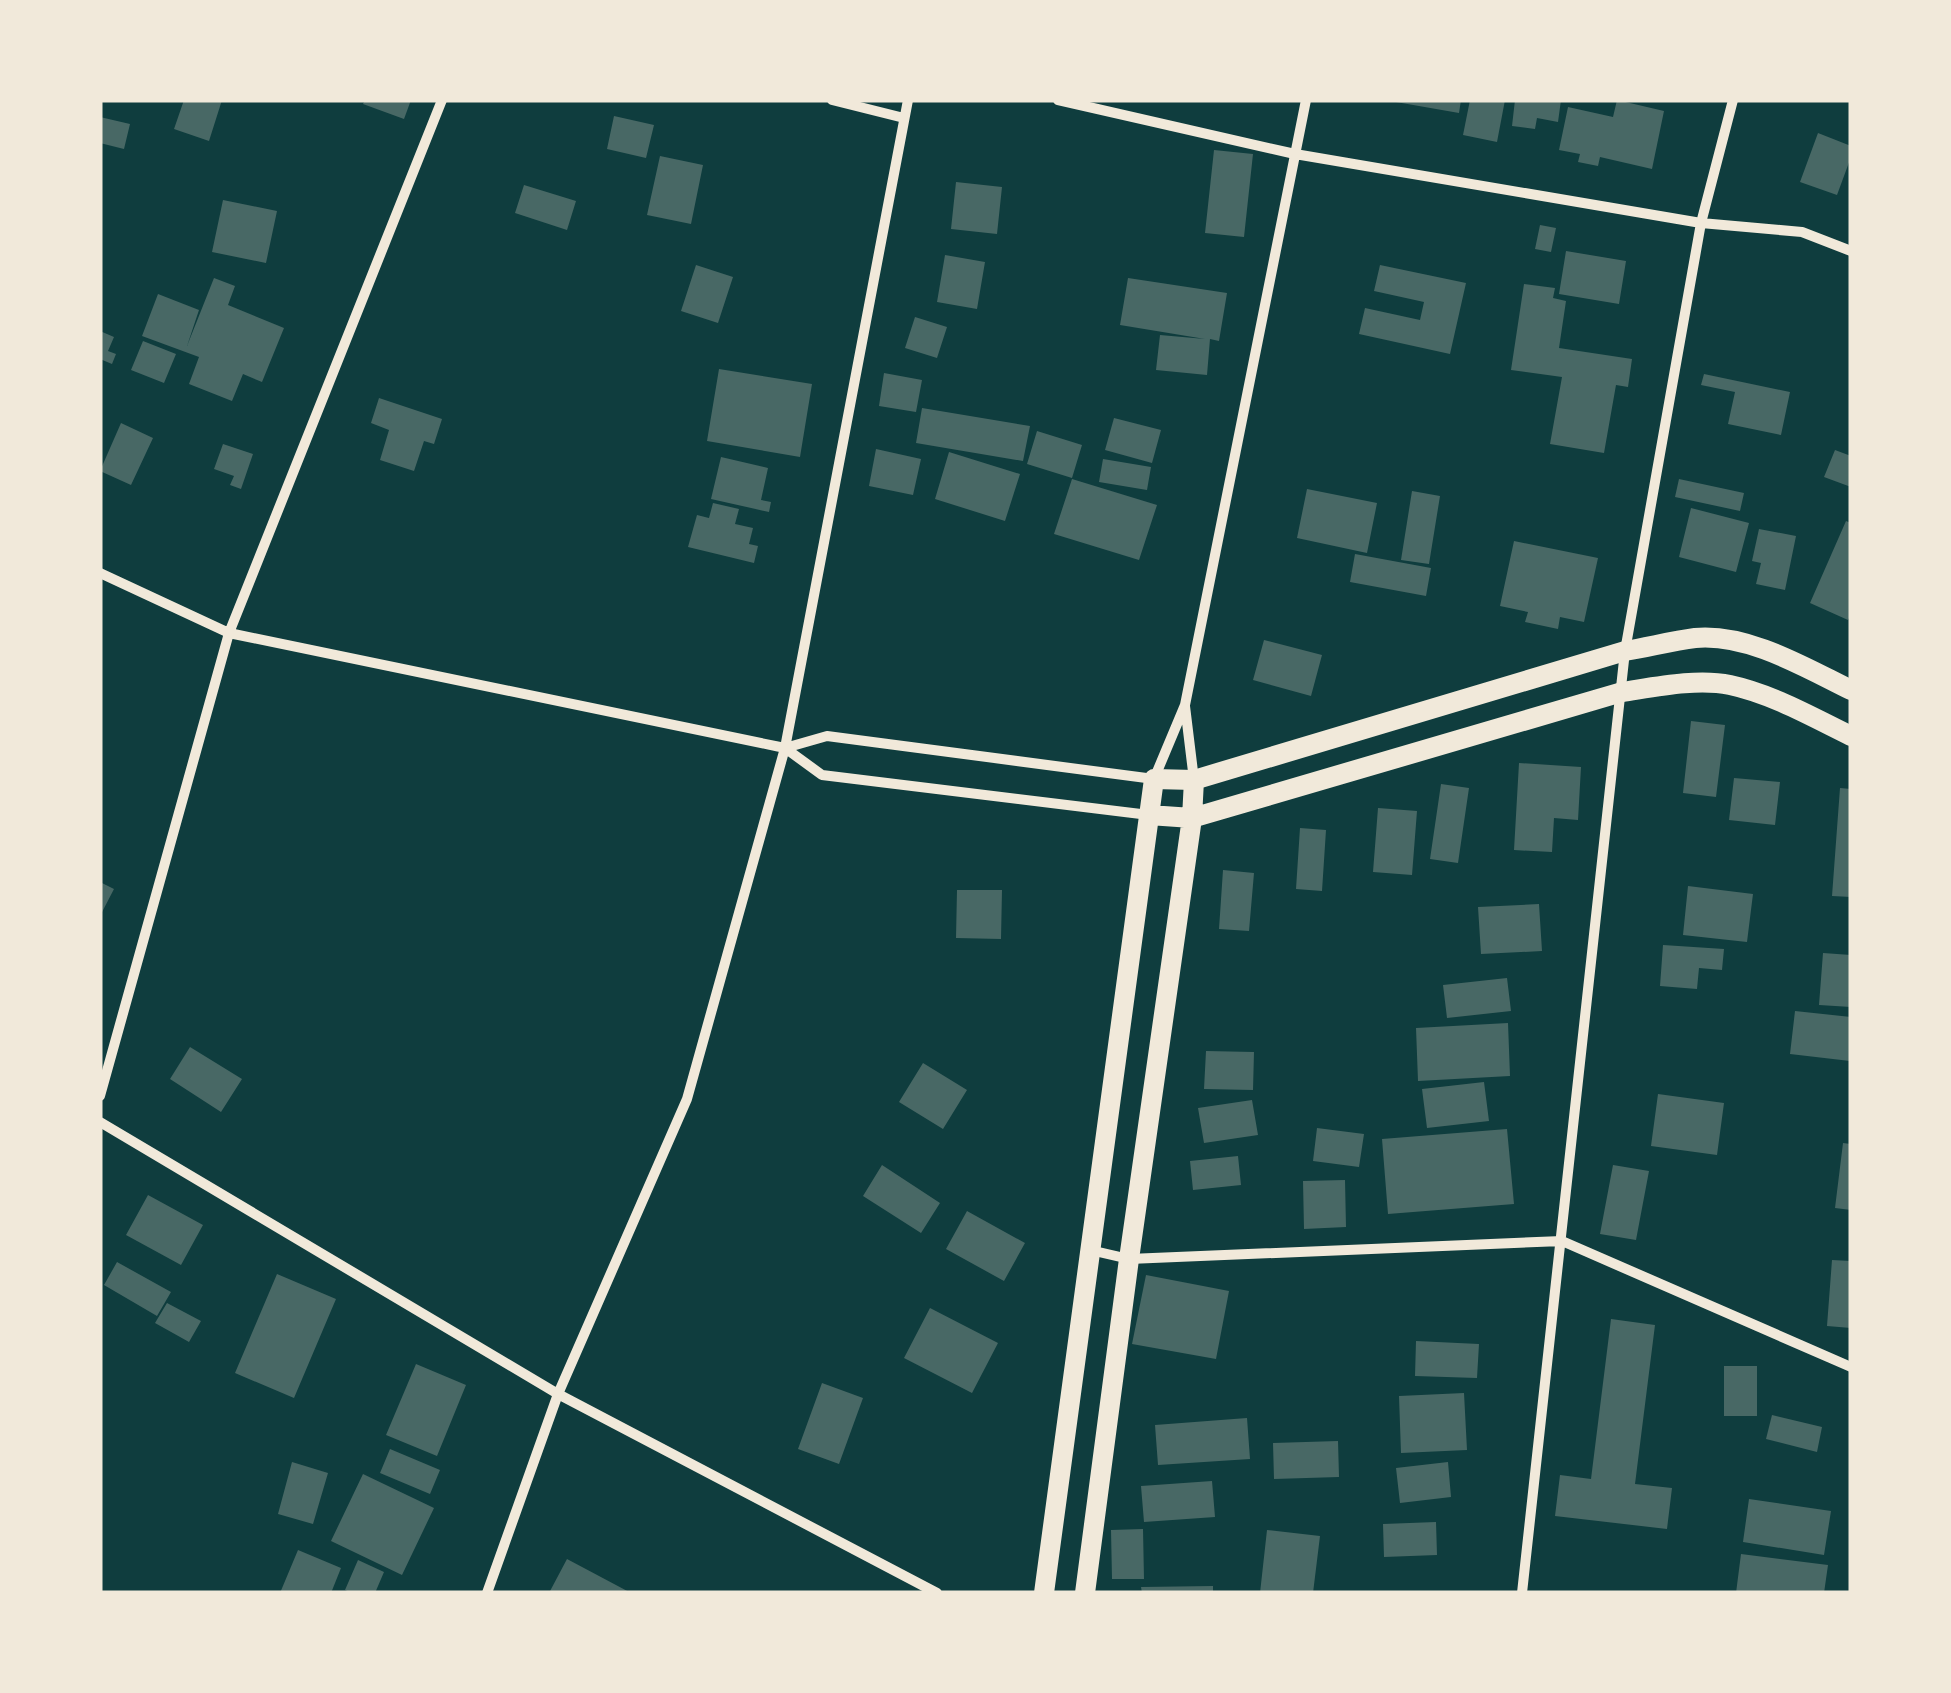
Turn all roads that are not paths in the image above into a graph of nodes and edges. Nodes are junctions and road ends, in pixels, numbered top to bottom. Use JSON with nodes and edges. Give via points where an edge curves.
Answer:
{"nodes":[{"id":1,"x":442,"y":100,"type":"edge"},
{"id":2,"x":832,"y":100,"type":"edge"},
{"id":3,"x":908,"y":100,"type":"edge"},
{"id":4,"x":1058,"y":100,"type":"edge"},
{"id":5,"x":1306,"y":100,"type":"edge"},
{"id":6,"x":1734,"y":100,"type":"edge"},
{"id":7,"x":904,"y":118,"type":"junction"},
{"id":8,"x":1294,"y":154,"type":"junction"},
{"id":9,"x":1701,"y":223,"type":"junction"},
{"id":10,"x":1851,"y":251,"type":"edge"},
{"id":11,"x":100,"y":572,"type":"edge"},
{"id":12,"x":228,"y":633,"type":"junction"},
{"id":13,"x":1626,"y":651,"type":"junction"},
{"id":14,"x":1851,"y":690,"type":"edge"},
{"id":15,"x":1622,"y":692,"type":"junction"},
{"id":16,"x":1186,"y":704,"type":"junction"},
{"id":17,"x":1851,"y":736,"type":"edge"},
{"id":18,"x":785,"y":748,"type":"junction"},
{"id":19,"x":1154,"y":778,"type":"junction"},
{"id":20,"x":1194,"y":780,"type":"junction"},
{"id":21,"x":1148,"y":815,"type":"junction"},
{"id":22,"x":1192,"y":818,"type":"junction"},
{"id":23,"x":100,"y":1096,"type":"edge"},
{"id":24,"x":100,"y":1122,"type":"edge"},
{"id":25,"x":1562,"y":1241,"type":"junction"},
{"id":26,"x":1090,"y":1250,"type":"junction"},
{"id":27,"x":1129,"y":1258,"type":"junction"},
{"id":28,"x":1851,"y":1367,"type":"edge"},
{"id":29,"x":558,"y":1394,"type":"junction"},
{"id":30,"x":487,"y":1593,"type":"edge"},
{"id":31,"x":936,"y":1593,"type":"edge"},
{"id":32,"x":1044,"y":1593,"type":"edge"},
{"id":33,"x":1086,"y":1593,"type":"edge"},
{"id":34,"x":1522,"y":1593,"type":"edge"}],
"edges":[{"from":1,"to":12,"type":"street"},
{"from":2,"to":7,"type":"street"},
{"from":3,"to":7,"type":"street"},
{"from":4,"to":8,"type":"street"},
{"from":5,"to":8,"type":"street"},
{"from":6,"to":9,"type":"street"},
{"from":7,"to":18,"type":"street"},
{"from":8,"to":9,"type":"street"},
{"from":8,"to":16,"type":"street"},
{"from":9,"to":10,"type":"street","via":[[1802,232]]},
{"from":9,"to":13,"type":"street"},
{"from":11,"to":12,"type":"street"},
{"from":12,"to":18,"type":"street"},
{"from":12,"to":23,"type":"street"},
{"from":13,"to":14,"type":"main road","via":[[1699,638],[1743,643]]},
{"from":13,"to":15,"type":"street"},
{"from":13,"to":20,"type":"main road"},
{"from":15,"to":17,"type":"main road","via":[[1728,685]]},
{"from":15,"to":22,"type":"main road"},
{"from":15,"to":25,"type":"street"},
{"from":16,"to":19,"type":"street"},
{"from":16,"to":20,"type":"street"},
{"from":18,"to":19,"type":"street","via":[[827,736]]},
{"from":18,"to":21,"type":"street","via":[[822,775]]},
{"from":18,"to":29,"type":"street","via":[[687,1099]]},
{"from":19,"to":20,"type":"main road"},
{"from":19,"to":21,"type":"main road"},
{"from":20,"to":22,"type":"main road"},
{"from":21,"to":22,"type":"main road"},
{"from":21,"to":26,"type":"main road"},
{"from":22,"to":27,"type":"main road"},
{"from":24,"to":29,"type":"street"},
{"from":25,"to":27,"type":"street"},
{"from":25,"to":28,"type":"street"},
{"from":25,"to":34,"type":"street"},
{"from":26,"to":27,"type":"street"},
{"from":26,"to":32,"type":"main road"},
{"from":27,"to":33,"type":"main road"},
{"from":29,"to":30,"type":"street"},
{"from":29,"to":31,"type":"street"}]}
